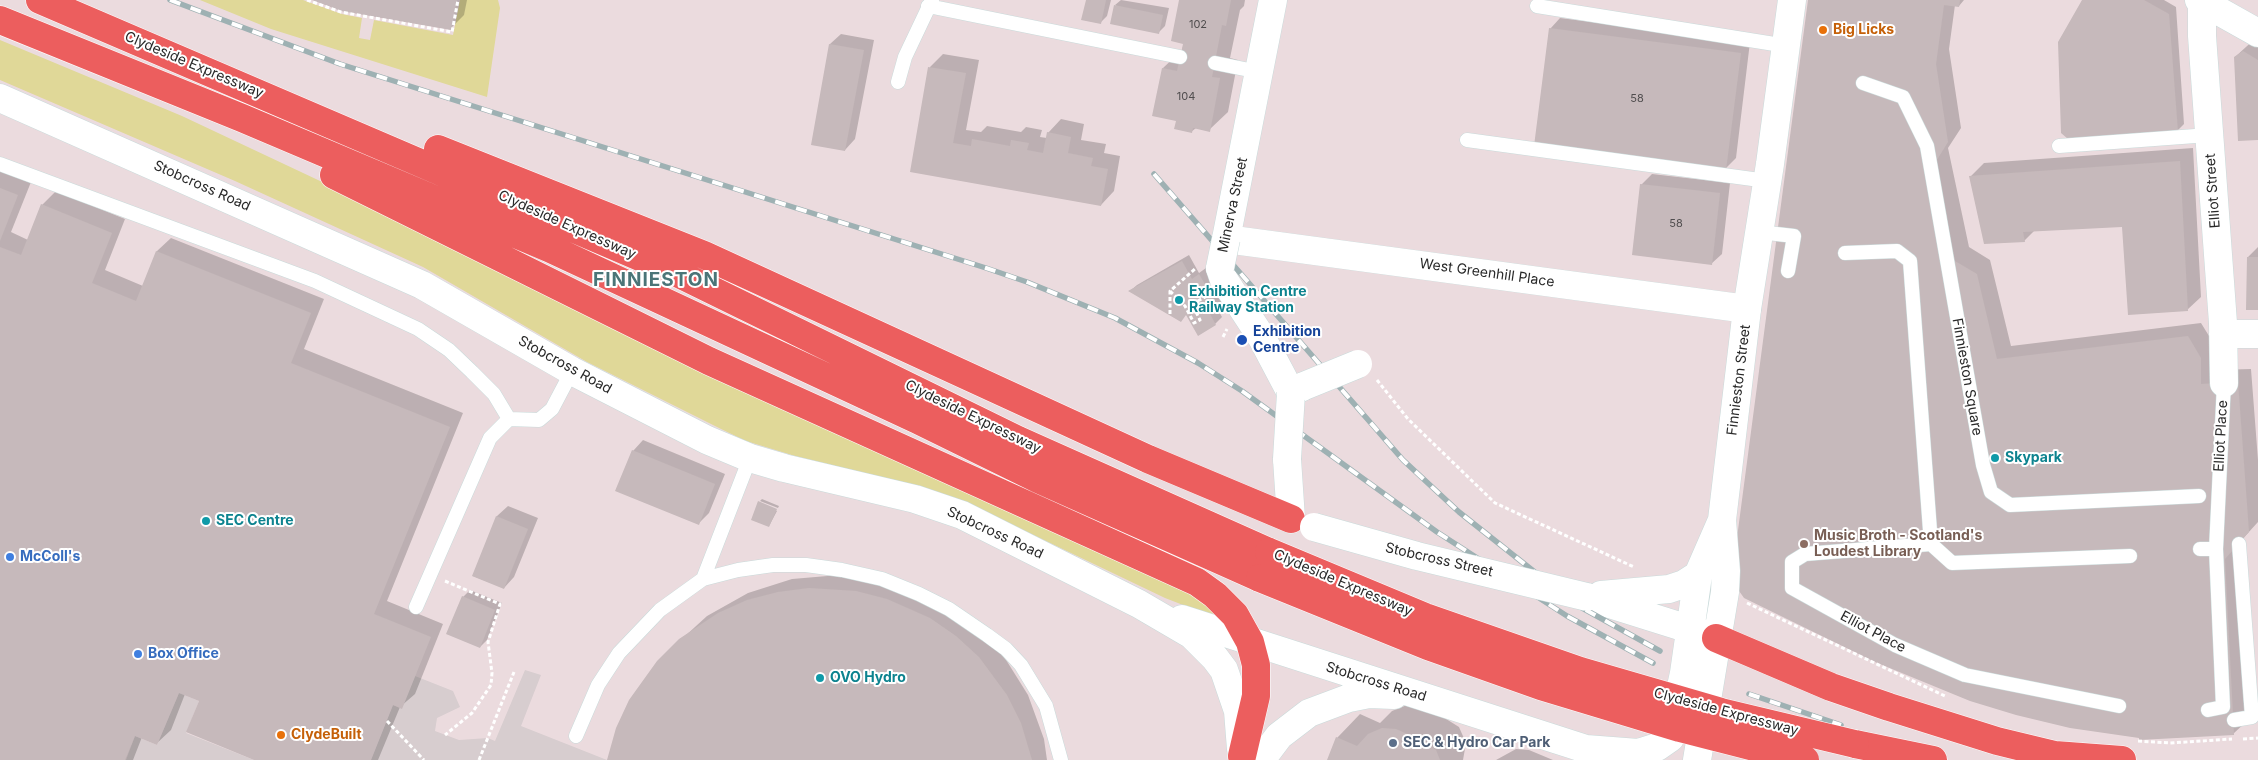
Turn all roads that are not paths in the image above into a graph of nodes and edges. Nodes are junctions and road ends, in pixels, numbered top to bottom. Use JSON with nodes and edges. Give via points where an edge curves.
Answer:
{"nodes":[{"id":1,"x":40,"y":0,"type":"edge"},
{"id":2,"x":1273,"y":0,"type":"edge"},
{"id":3,"x":1792,"y":0,"type":"edge"},
{"id":4,"x":2201,"y":1,"type":"edge"},
{"id":5,"x":930,"y":3,"type":"edge"},
{"id":6,"x":1537,"y":6,"type":"dead end"},
{"id":7,"x":0,"y":20,"type":"edge"},
{"id":8,"x":2258,"y":33,"type":"edge"},
{"id":9,"x":1787,"y":46,"type":"junction"},
{"id":10,"x":1180,"y":57,"type":"dead end"},
{"id":11,"x":1215,"y":63,"type":"dead end"},
{"id":12,"x":1259,"y":72,"type":"junction"},
{"id":13,"x":898,"y":82,"type":"dead end"},
{"id":14,"x":1863,"y":83,"type":"dead end"},
{"id":15,"x":270,"y":97,"type":"junction"},
{"id":16,"x":0,"y":98,"type":"edge"},
{"id":17,"x":242,"y":118,"type":"junction"},
{"id":18,"x":2209,"y":135,"type":"junction"},
{"id":19,"x":1467,"y":140,"type":"dead end"},
{"id":20,"x":2059,"y":146,"type":"dead end"},
{"id":21,"x":0,"y":164,"type":"edge"},
{"id":22,"x":1767,"y":181,"type":"junction"},
{"id":23,"x":1759,"y":232,"type":"junction"},
{"id":24,"x":1235,"y":240,"type":"junction"},
{"id":25,"x":1845,"y":253,"type":"dead end"},
{"id":26,"x":1788,"y":271,"type":"dead end"},
{"id":27,"x":1747,"y":309,"type":"junction"},
{"id":28,"x":2224,"y":334,"type":"junction"},
{"id":29,"x":2258,"y":334,"type":"edge"},
{"id":30,"x":1360,"y":363,"type":"road end"},
{"id":31,"x":572,"y":371,"type":"junction"},
{"id":32,"x":2224,"y":383,"type":"joint"},
{"id":33,"x":1297,"y":389,"type":"junction"},
{"id":34,"x":509,"y":419,"type":"junction"},
{"id":35,"x":750,"y":458,"type":"junction"},
{"id":36,"x":2199,"y":496,"type":"dead end"},
{"id":37,"x":1722,"y":520,"type":"junction"},
{"id":38,"x":1303,"y":523,"type":"junction"},
{"id":39,"x":1931,"y":544,"type":"junction"},
{"id":40,"x":2239,"y":544,"type":"dead end"},
{"id":41,"x":2200,"y":549,"type":"dead end"},
{"id":42,"x":2216,"y":549,"type":"junction"},
{"id":43,"x":2130,"y":556,"type":"dead end"},
{"id":44,"x":1698,"y":575,"type":"junction"},
{"id":45,"x":704,"y":579,"type":"junction"},
{"id":46,"x":1587,"y":596,"type":"junction"},
{"id":47,"x":1139,"y":604,"type":"junction"},
{"id":48,"x":416,"y":607,"type":"dead end"},
{"id":49,"x":1690,"y":629,"type":"junction"},
{"id":50,"x":1716,"y":638,"type":"junction"},
{"id":51,"x":1250,"y":642,"type":"junction"},
{"id":52,"x":1421,"y":696,"type":"junction"},
{"id":53,"x":2120,"y":706,"type":"dead end"},
{"id":54,"x":2208,"y":710,"type":"dead end"},
{"id":55,"x":2234,"y":720,"type":"dead end"},
{"id":56,"x":576,"y":736,"type":"dead end"},
{"id":57,"x":1594,"y":754,"type":"edge"},
{"id":58,"x":1248,"y":759,"type":"edge"},
{"id":59,"x":1061,"y":760,"type":"edge"},
{"id":60,"x":1697,"y":760,"type":"edge"},
{"id":61,"x":1805,"y":760,"type":"edge"},
{"id":62,"x":1933,"y":760,"type":"edge"},
{"id":63,"x":2122,"y":760,"type":"edge"}],
"edges":[{"from":1,"to":15,"type":"main road","name":"Clydeside Expressway"},
{"from":2,"to":12,"type":"street","name":"Minerva Street"},
{"from":3,"to":9,"type":"street","name":"Finnieston Street"},
{"from":4,"to":8,"type":"street"},
{"from":4,"to":18,"type":"street","name":"Elliot Street"},
{"from":5,"to":10,"type":"lane"},
{"from":5,"to":13,"type":"lane","via":[[905,57]]},
{"from":6,"to":9,"type":"lane"},
{"from":7,"to":17,"type":"main road","name":"Clydeside Expressway"},
{"from":9,"to":22,"type":"street","name":"Finnieston Street"},
{"from":11,"to":12,"type":"lane"},
{"from":12,"to":24,"type":"street","name":"Minerva Street","via":[[1233,205]]},
{"from":14,"to":36,"type":"lane","name":"Finnieston Square","via":[[1903,97],[1927,146],[1983,465],[1991,492],[2010,505]]},
{"from":15,"to":38,"type":"main road","via":[[436,148],[704,255],[1148,459]]},
{"from":15,"to":62,"type":"main road","name":"Clydeside Expressway","bridge":true,"via":[[669,269],[1018,440],[1269,552],[1425,617],[1502,645],[1653,692],[1855,744]]},
{"from":16,"to":31,"type":"street","name":"Stobcross Road","via":[[422,284]]},
{"from":17,"to":51,"type":"main road","via":[[341,179],[708,362],[1198,582],[1236,615]]},
{"from":17,"to":61,"type":"main road","name":"Clydeside Expressway","bridge":true,"via":[[549,248],[1038,479],[1260,578],[1428,646],[1532,683],[1671,725]]},
{"from":18,"to":20,"type":"lane"},
{"from":18,"to":28,"type":"street","name":"Elliot Street"},
{"from":19,"to":22,"type":"lane"},
{"from":21,"to":34,"type":"lane","via":[[314,281],[418,329],[449,350],[472,372],[494,394]]},
{"from":22,"to":23,"type":"street","name":"Finnieston Street"},
{"from":23,"to":26,"type":"lane","via":[[1794,236]]},
{"from":23,"to":27,"type":"street","name":"Finnieston Street"},
{"from":24,"to":27,"type":"street","name":"West Greenhill Place"},
{"from":24,"to":33,"type":"street","name":"Minerva Street","bridge":true,"via":[[1211,266],[1224,280]]},
{"from":25,"to":39,"type":"lane","via":[[1897,250],[1910,261]]},
{"from":27,"to":37,"type":"street","name":"Finnieston Street"},
{"from":28,"to":29,"type":"street"},
{"from":28,"to":32,"type":"street","name":"Elliot Street"},
{"from":30,"to":33,"type":"street","bridge":true},
{"from":31,"to":34,"type":"lane","via":[[552,409],[539,420]]},
{"from":31,"to":35,"type":"street","name":"Stobcross Road"},
{"from":32,"to":42,"type":"lane","name":"Elliot Place"},
{"from":33,"to":38,"type":"street","bridge":true,"via":[[1287,459]]},
{"from":34,"to":48,"type":"lane","via":[[490,438]]},
{"from":35,"to":45,"type":"lane"},
{"from":35,"to":47,"type":"street","name":"Stobcross Road","via":[[915,499],[962,515]]},
{"from":37,"to":44,"type":"street"},
{"from":37,"to":50,"type":"street","name":"Finnieston Street","via":[[1726,572]]},
{"from":38,"to":46,"type":"street","name":"Stobcross Street","bridge":true,"via":[[1417,556]]},
{"from":39,"to":43,"type":"lane","via":[[1952,563]]},
{"from":39,"to":53,"type":"lane","name":"Elliot Place","via":[[1805,554],[1792,562],[1792,588],[1895,646],[1965,675]]},
{"from":40,"to":55,"type":"lane","via":[[2252,717]]},
{"from":41,"to":42,"type":"lane"},
{"from":42,"to":54,"type":"lane","name":"Elliot Place","via":[[2223,708]]},
{"from":44,"to":46,"type":"street","name":"Stobcross Street","via":[[1668,589]]},
{"from":44,"to":49,"type":"street"},
{"from":45,"to":56,"type":"lane","via":[[660,610],[619,653],[598,685]]},
{"from":45,"to":59,"type":"lane","via":[[738,570],[806,566],[882,579],[920,594],[987,635],[1021,665],[1046,706]]},
{"from":46,"to":49,"type":"street","name":"Stobcross Street"},
{"from":47,"to":51,"type":"street","name":"Stobcross Road"},
{"from":47,"to":58,"type":"street","name":"Stobcross Road","via":[[1192,635],[1224,670],[1238,711]]},
{"from":49,"to":50,"type":"street","name":"Stobcross Street"},
{"from":49,"to":57,"type":"street","name":"Stobcross Road","via":[[1670,738],[1657,747],[1638,753]]},
{"from":50,"to":60,"type":"street","name":"Finnieston Street"},
{"from":50,"to":63,"type":"main road","via":[[1888,708],[1996,741],[2055,755]]},
{"from":51,"to":52,"type":"street","name":"Stobcross Road"},
{"from":51,"to":58,"type":"main road","via":[[1256,665],[1256,696]]},
{"from":52,"to":57,"type":"street","name":"Stobcross Road"},
{"from":52,"to":58,"type":"street","via":[[1369,694],[1329,704],[1295,722]]}]}
